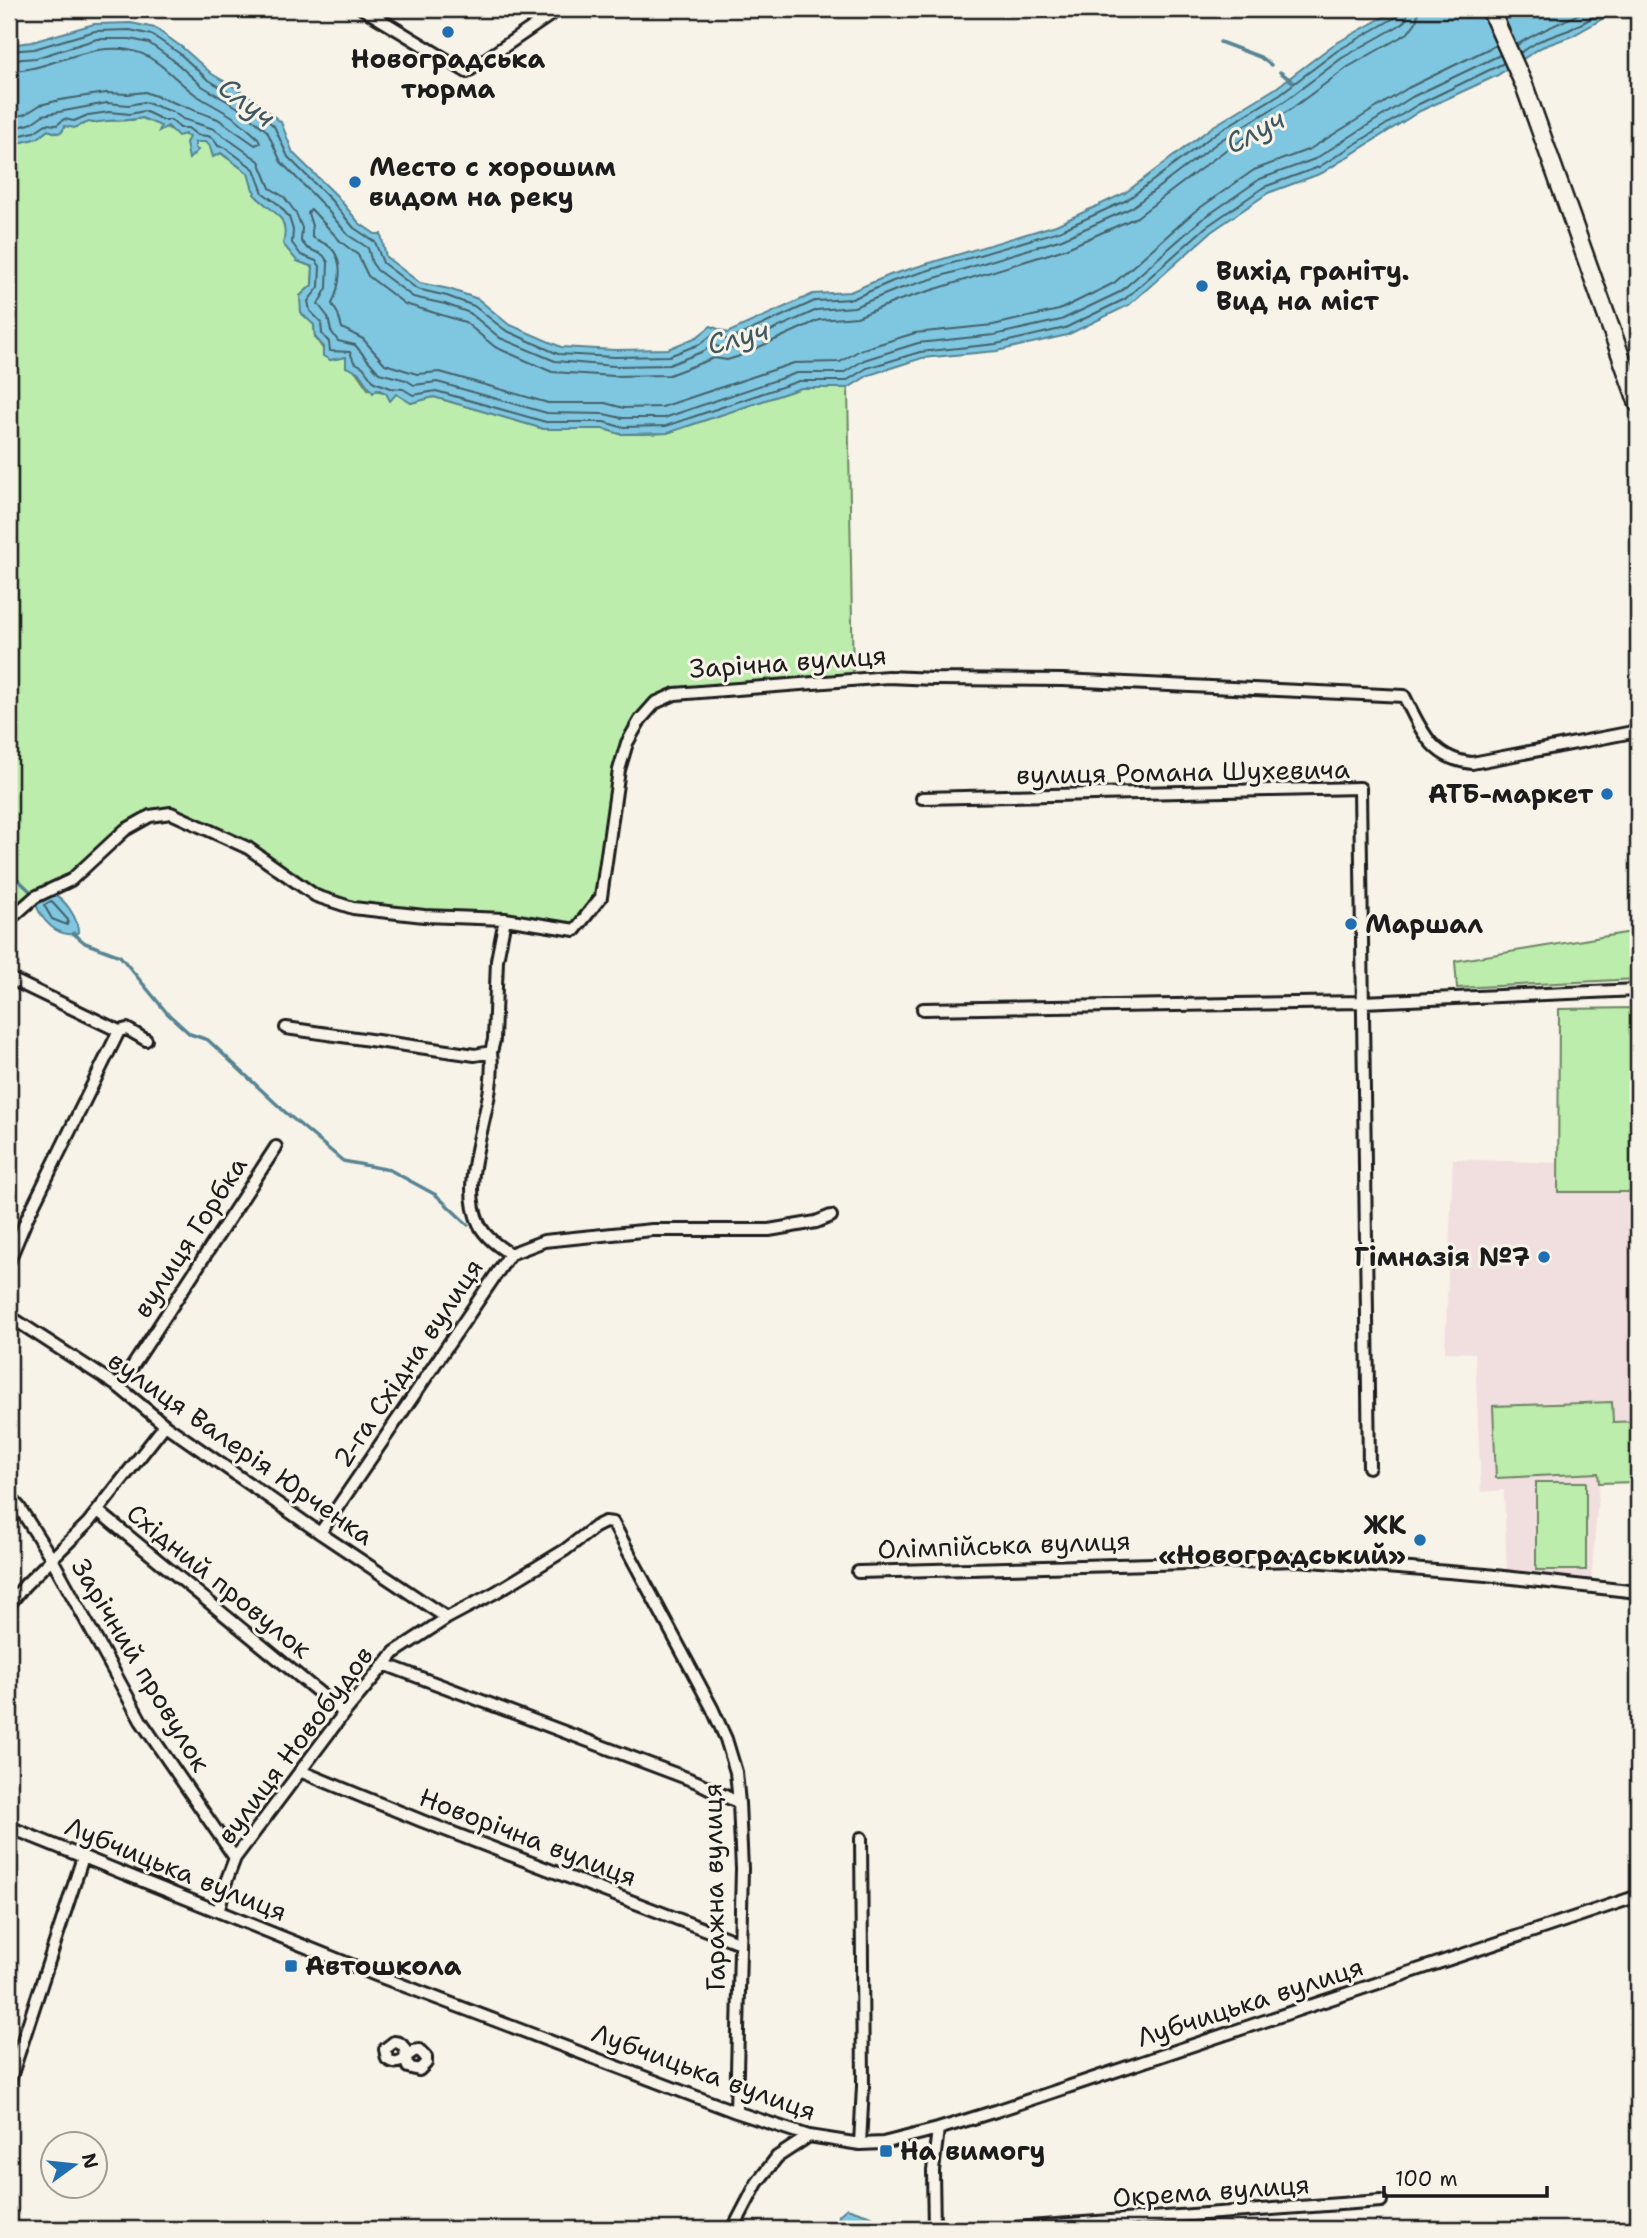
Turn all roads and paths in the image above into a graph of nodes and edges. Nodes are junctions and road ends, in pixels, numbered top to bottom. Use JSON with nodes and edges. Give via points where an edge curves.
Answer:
{"nodes":[{"id":1,"x":363,"y":9,"type":"edge"},
{"id":2,"x":559,"y":9,"type":"edge"},
{"id":3,"x":1490,"y":9,"type":"edge"},
{"id":4,"x":1638,"y":404,"type":"edge"},
{"id":5,"x":1638,"y":731,"type":"edge"},
{"id":6,"x":922,"y":799,"type":"dead end"},
{"id":7,"x":9,"y":919,"type":"edge"},
{"id":8,"x":505,"y":919,"type":"junction"},
{"id":9,"x":9,"y":978,"type":"edge"},
{"id":10,"x":1638,"y":990,"type":"edge"},
{"id":11,"x":1363,"y":1002,"type":"junction"},
{"id":12,"x":923,"y":1009,"type":"dead end"},
{"id":13,"x":286,"y":1028,"type":"dead end"},
{"id":14,"x":119,"y":1031,"type":"junction"},
{"id":15,"x":146,"y":1040,"type":"dead end"},
{"id":16,"x":491,"y":1052,"type":"junction"},
{"id":17,"x":276,"y":1147,"type":"dead end"},
{"id":18,"x":831,"y":1216,"type":"dead end"},
{"id":19,"x":510,"y":1254,"type":"junction"},
{"id":20,"x":9,"y":1261,"type":"edge"},
{"id":21,"x":9,"y":1316,"type":"edge"},
{"id":22,"x":119,"y":1387,"type":"junction"},
{"id":23,"x":165,"y":1425,"type":"junction"},
{"id":24,"x":1369,"y":1467,"type":"dead end"},
{"id":25,"x":9,"y":1496,"type":"edge"},
{"id":26,"x":98,"y":1511,"type":"junction"},
{"id":27,"x":613,"y":1523,"type":"joint"},
{"id":28,"x":320,"y":1533,"type":"junction"},
{"id":29,"x":52,"y":1559,"type":"junction"},
{"id":30,"x":858,"y":1572,"type":"dead end"},
{"id":31,"x":1638,"y":1592,"type":"edge"},
{"id":32,"x":9,"y":1605,"type":"edge"},
{"id":33,"x":447,"y":1618,"type":"junction"},
{"id":34,"x":384,"y":1664,"type":"junction"},
{"id":35,"x":344,"y":1713,"type":"junction"},
{"id":36,"x":300,"y":1771,"type":"junction"},
{"id":37,"x":739,"y":1803,"type":"junction"},
{"id":38,"x":9,"y":1827,"type":"edge"},
{"id":39,"x":861,"y":1838,"type":"dead end"},
{"id":40,"x":83,"y":1857,"type":"junction"},
{"id":41,"x":235,"y":1858,"type":"junction"},
{"id":42,"x":1638,"y":1896,"type":"edge"},
{"id":43,"x":219,"y":1910,"type":"junction"},
{"id":44,"x":740,"y":1943,"type":"junction"},
{"id":45,"x":9,"y":2084,"type":"edge"},
{"id":46,"x":736,"y":2112,"type":"junction"},
{"id":47,"x":939,"y":2129,"type":"junction"},
{"id":48,"x":808,"y":2136,"type":"junction"},
{"id":49,"x":860,"y":2144,"type":"junction"},
{"id":50,"x":1381,"y":2201,"type":"dead end"},
{"id":51,"x":733,"y":2229,"type":"edge"},
{"id":52,"x":934,"y":2229,"type":"edge"},
{"id":53,"x":1002,"y":2229,"type":"edge"}],
"edges":[{"from":1,"to":2,"type":"street","via":[[467,72]]},
{"from":3,"to":4,"type":"main road","via":[[1524,85]]},
{"from":5,"to":8,"type":"street","name":"Зарічна вулиця","via":[[1472,763],[1448,758],[1438,750],[1404,696],[921,677],[675,694],[656,703],[627,743],[601,897],[575,930]]},
{"from":6,"to":11,"type":"street","name":"вулиця Романа Шухевича","via":[[1360,788]]},
{"from":7,"to":8,"type":"street","name":"Зарічна вулиця","via":[[35,897],[71,880],[125,830],[150,816],[171,813],[248,848],[316,896],[353,908]]},
{"from":8,"to":16,"type":"street","name":"2-га Східна вулиця","via":[[497,960]]},
{"from":9,"to":14,"type":"street"},
{"from":10,"to":11,"type":"street"},
{"from":11,"to":12,"type":"street"},
{"from":11,"to":24,"type":"street","name":"вулиця Романа Шухевича"},
{"from":13,"to":16,"type":"street","via":[[475,1055]]},
{"from":14,"to":15,"type":"street","via":[[127,1029]]},
{"from":14,"to":20,"type":"street"},
{"from":16,"to":19,"type":"street","name":"2-га Східна вулиця","via":[[494,1070],[472,1179],[474,1204],[479,1225]]},
{"from":17,"to":22,"type":"street","name":"вулиця Горбка"},
{"from":18,"to":19,"type":"street","name":"2-га Східна вулиця","via":[[769,1230],[652,1230],[544,1241]]},
{"from":19,"to":28,"type":"street","name":"2-га Східна вулиця"},
{"from":21,"to":22,"type":"street","name":"вулиця Валерія Юрченка"},
{"from":22,"to":23,"type":"street","name":"вулиця Валерія Юрченка"},
{"from":23,"to":26,"type":"street"},
{"from":23,"to":28,"type":"street","name":"вулиця Валерія Юрченка"},
{"from":25,"to":29,"type":"street","name":"Зарічний провулок"},
{"from":26,"to":29,"type":"street"},
{"from":26,"to":35,"type":"street","name":"Східний провулок"},
{"from":27,"to":33,"type":"street","name":"вулиця Новобудов","via":[[595,1527],[565,1550]]},
{"from":27,"to":37,"type":"street","name":"Гаражна вулиця","via":[[726,1739]]},
{"from":28,"to":33,"type":"street","name":"вулиця Валерія Юрченка"},
{"from":29,"to":32,"type":"street"},
{"from":29,"to":41,"type":"street","name":"Зарічний провулок","via":[[142,1721]]},
{"from":30,"to":31,"type":"street","name":"Олімпійська вулиця","via":[[1298,1560]]},
{"from":33,"to":34,"type":"street","name":"вулиця Новобудов","via":[[412,1639]]},
{"from":34,"to":35,"type":"street","name":"вулиця Новобудов"},
{"from":34,"to":37,"type":"street","via":[[697,1782]]},
{"from":35,"to":36,"type":"street","name":"вулиця Новобудов"},
{"from":36,"to":41,"type":"street","name":"вулиця Новобудов"},
{"from":36,"to":44,"type":"street","name":"Новорічна вулиця"},
{"from":37,"to":44,"type":"street","name":"Гаражна вулиця"},
{"from":38,"to":40,"type":"street","name":"Лубчицька вулиця"},
{"from":39,"to":49,"type":"street"},
{"from":40,"to":43,"type":"street","name":"Лубчицька вулиця"},
{"from":40,"to":45,"type":"street"},
{"from":41,"to":43,"type":"street","name":"вулиця Новобудов"},
{"from":42,"to":47,"type":"street","name":"Лубчицька вулиця"},
{"from":43,"to":46,"type":"street","name":"Лубчицька вулиця"},
{"from":44,"to":46,"type":"street","name":"Гаражна вулиця"},
{"from":46,"to":48,"type":"street","name":"Лубчицька вулиця"},
{"from":47,"to":49,"type":"street","name":"Лубчицька вулиця"},
{"from":47,"to":52,"type":"street","via":[[933,2171]]},
{"from":48,"to":49,"type":"street","name":"Лубчицька вулиця"},
{"from":48,"to":51,"type":"street","via":[[777,2157],[757,2183]]},
{"from":50,"to":53,"type":"street","name":"Окрема вулиця"}]}
